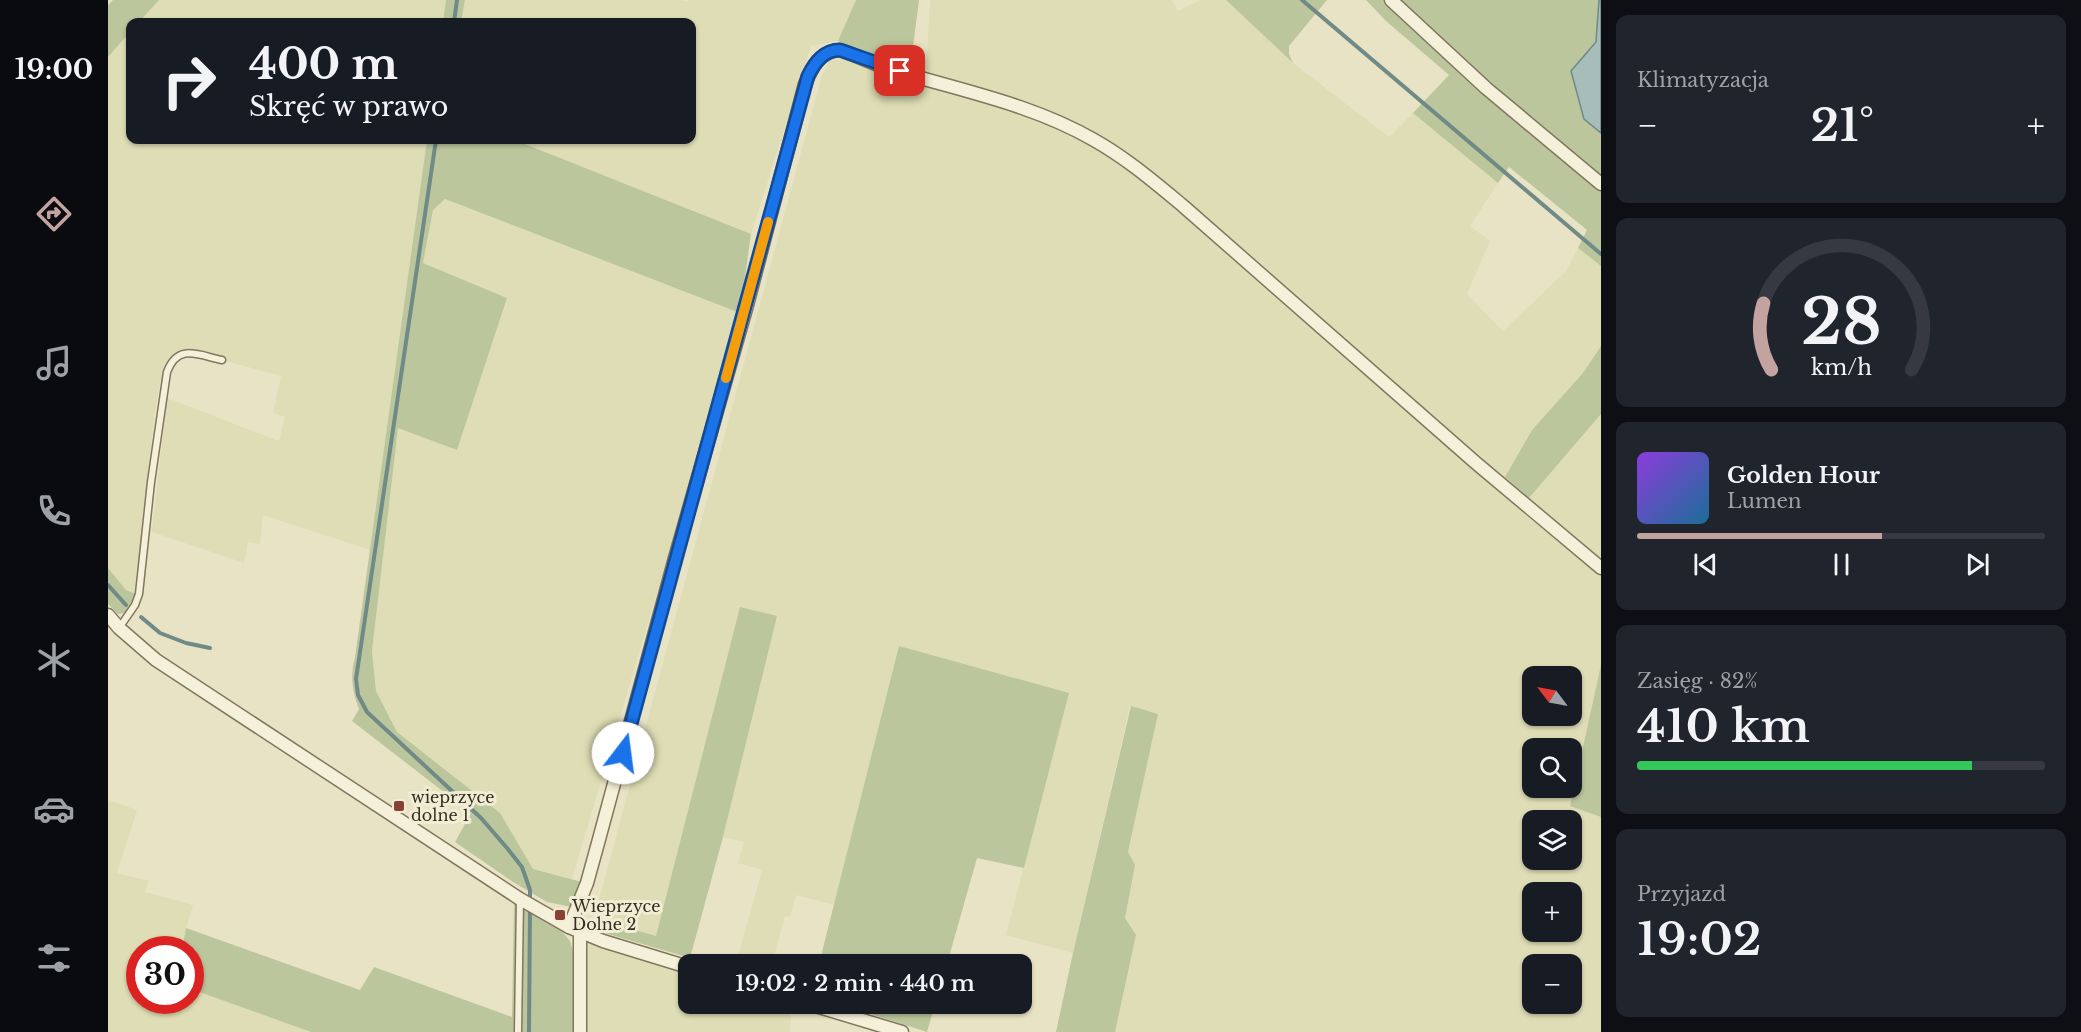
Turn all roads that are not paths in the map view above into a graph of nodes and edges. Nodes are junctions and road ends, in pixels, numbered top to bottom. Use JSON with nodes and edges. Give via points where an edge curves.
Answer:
{"nodes":[{"id":1,"x":1391,"y":0,"type":"edge"},
{"id":2,"x":1601,"y":184,"type":"edge"},
{"id":3,"x":222,"y":360,"type":"dead end"},
{"id":4,"x":1601,"y":568,"type":"edge"},
{"id":5,"x":108,"y":615,"type":"edge"},
{"id":6,"x":119,"y":628,"type":"junction"},
{"id":7,"x":520,"y":899,"type":"junction"},
{"id":8,"x":575,"y":929,"type":"junction"},
{"id":9,"x":678,"y":964,"type":"edge"},
{"id":10,"x":842,"y":1014,"type":"edge"},
{"id":11,"x":518,"y":1032,"type":"edge"},
{"id":12,"x":580,"y":1032,"type":"edge"},
{"id":13,"x":902,"y":1032,"type":"edge"}],
"edges":[{"from":1,"to":2,"type":"street","via":[[1486,88]]},
{"from":3,"to":6,"type":"lane","via":[[186,352],[170,364],[138,594]]},
{"from":4,"to":8,"type":"street","via":[[1121,156],[1037,113],[834,50],[816,62],[805,84]]},
{"from":5,"to":6,"type":"street"},
{"from":6,"to":7,"type":"street","via":[[156,660]]},
{"from":7,"to":8,"type":"street"},
{"from":7,"to":11,"type":"lane"},
{"from":8,"to":9,"type":"street"},
{"from":8,"to":12,"type":"street"},
{"from":10,"to":13,"type":"street"}]}
